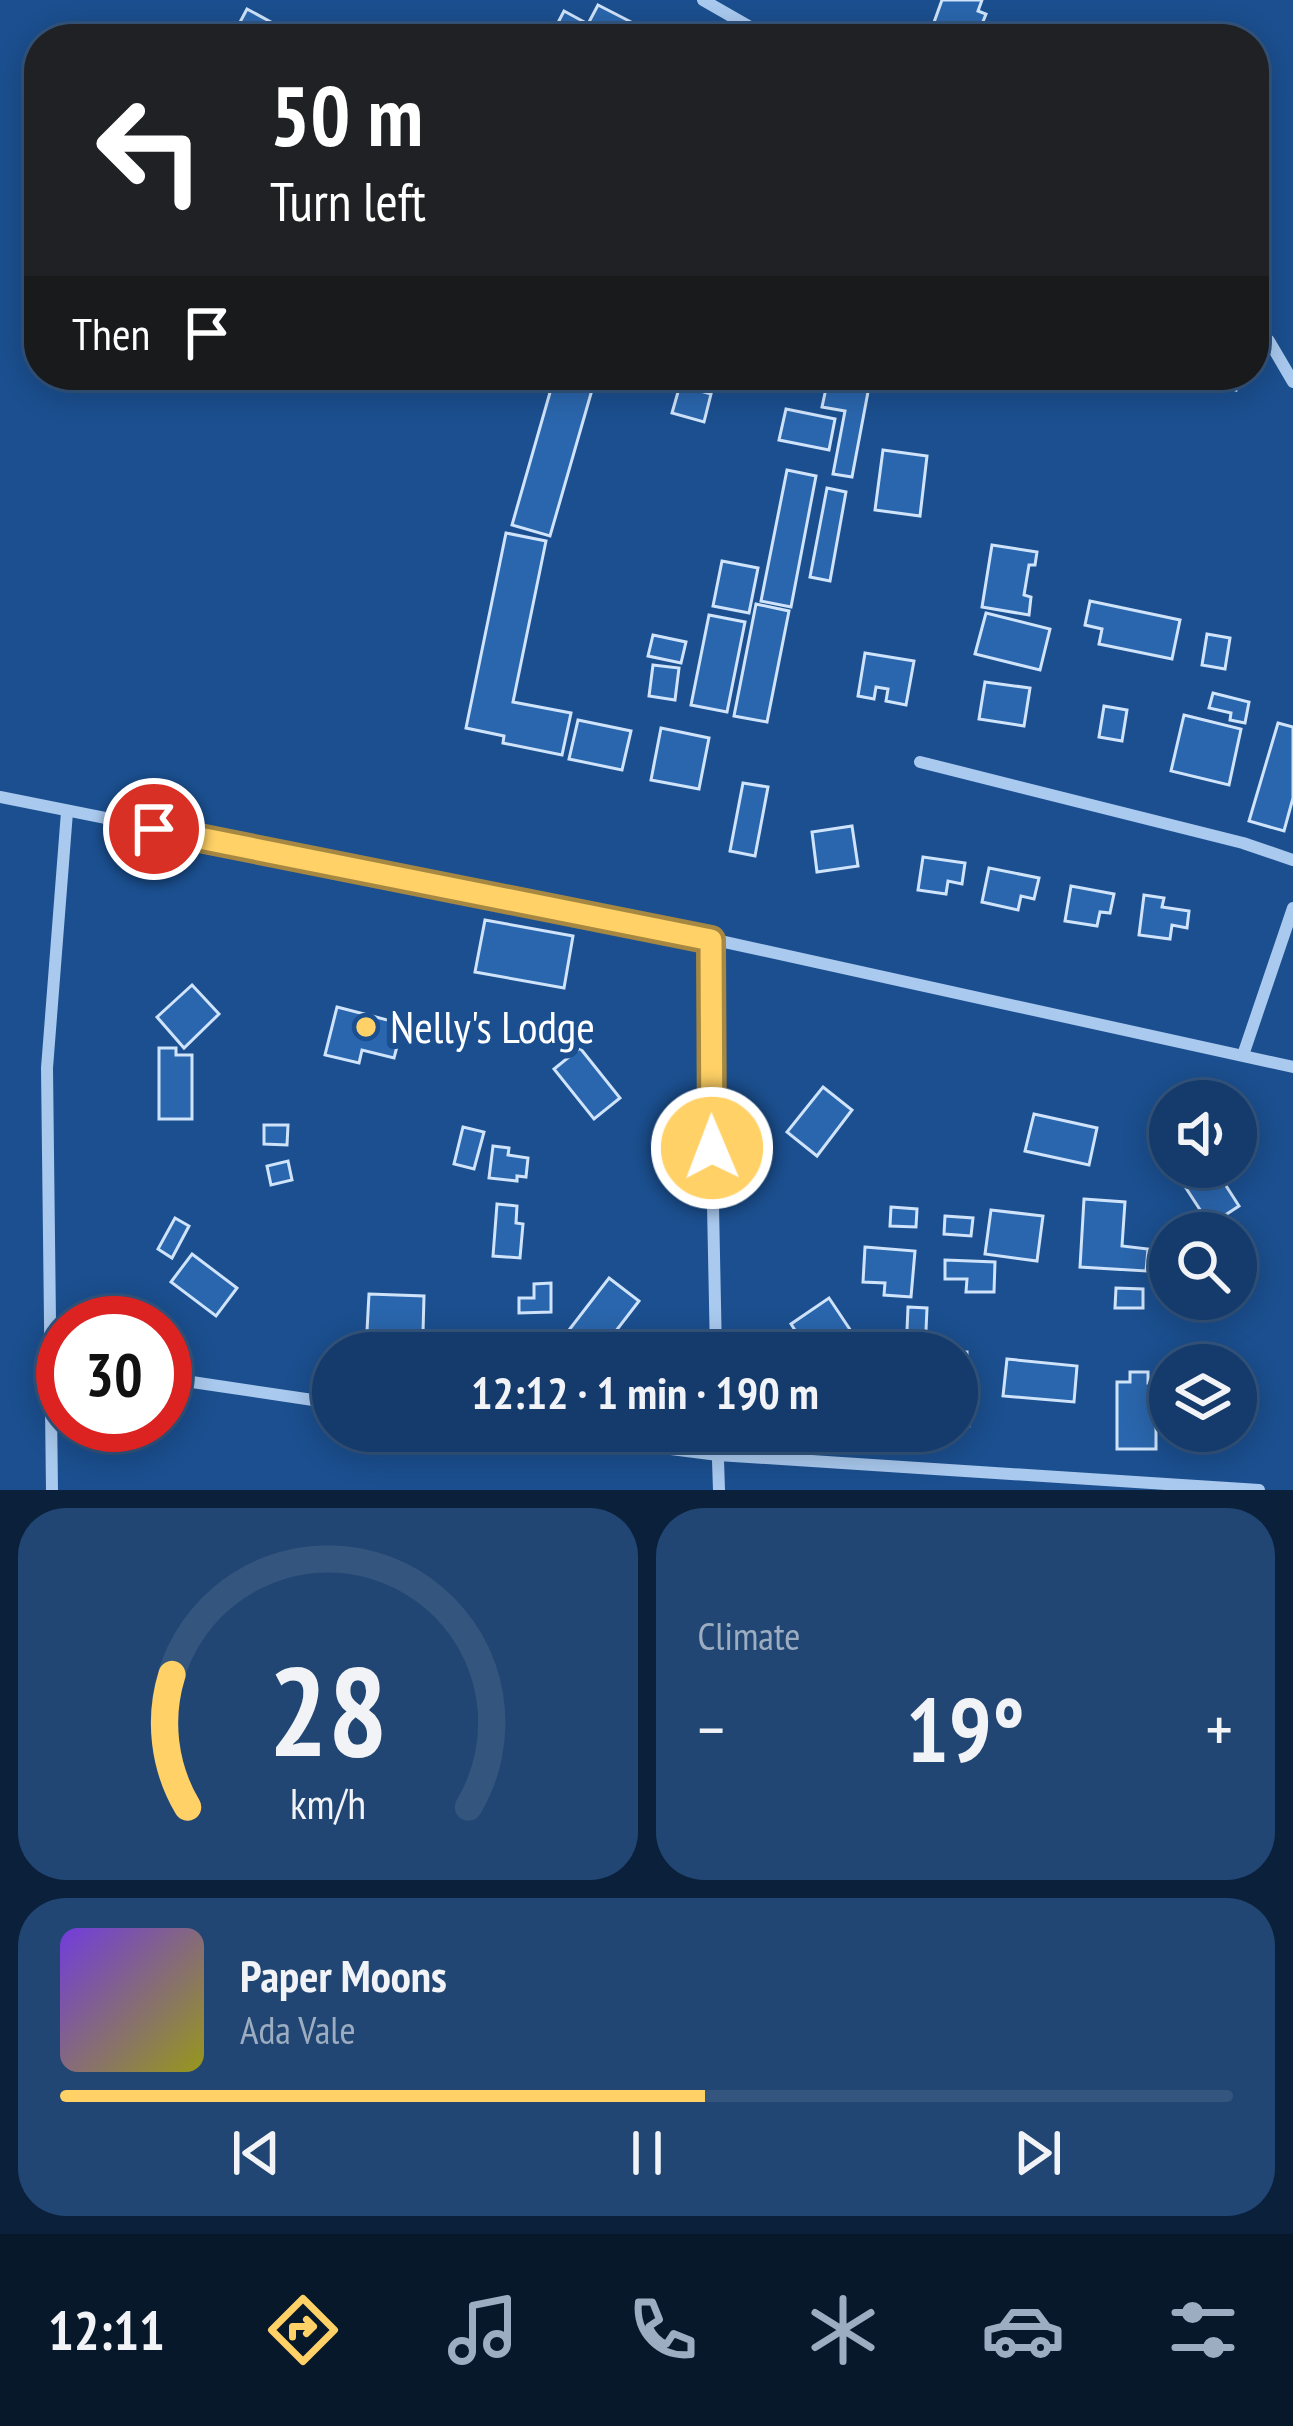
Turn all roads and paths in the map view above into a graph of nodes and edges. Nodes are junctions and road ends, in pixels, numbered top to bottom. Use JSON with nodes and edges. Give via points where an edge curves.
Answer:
{"nodes":[{"id":1,"x":703,"y":0,"type":"edge"},
{"id":2,"x":744,"y":24,"type":"edge"},
{"id":3,"x":1269,"y":342,"type":"edge"},
{"id":4,"x":1293,"y":382,"type":"edge"},
{"id":5,"x":920,"y":763,"type":"dead end"},
{"id":6,"x":0,"y":797,"type":"edge"},
{"id":7,"x":67,"y":812,"type":"junction"},
{"id":8,"x":1293,"y":860,"type":"edge"},
{"id":9,"x":1293,"y":908,"type":"edge"},
{"id":10,"x":711,"y":940,"type":"junction"},
{"id":11,"x":1244,"y":1055,"type":"junction"},
{"id":12,"x":1293,"y":1067,"type":"edge"},
{"id":13,"x":49,"y":1296,"type":"edge"},
{"id":14,"x":716,"y":1332,"type":"edge"},
{"id":15,"x":192,"y":1382,"type":"edge"},
{"id":16,"x":312,"y":1400,"type":"edge"},
{"id":17,"x":51,"y":1452,"type":"edge"},
{"id":18,"x":688,"y":1452,"type":"edge"},
{"id":19,"x":718,"y":1452,"type":"edge"},
{"id":20,"x":718,"y":1456,"type":"junction"},
{"id":21,"x":52,"y":1490,"type":"edge"},
{"id":22,"x":719,"y":1490,"type":"edge"},
{"id":23,"x":1259,"y":1490,"type":"edge"}],
"edges":[{"from":1,"to":2,"type":"street"},
{"from":3,"to":4,"type":"street"},
{"from":5,"to":8,"type":"street"},
{"from":6,"to":7,"type":"street"},
{"from":7,"to":10,"type":"street"},
{"from":7,"to":13,"type":"street","via":[[47,1068]]},
{"from":9,"to":11,"type":"street"},
{"from":10,"to":11,"type":"street"},
{"from":10,"to":14,"type":"street"},
{"from":11,"to":12,"type":"street"},
{"from":15,"to":16,"type":"street"},
{"from":17,"to":21,"type":"street"},
{"from":18,"to":20,"type":"street"},
{"from":19,"to":20,"type":"street"},
{"from":20,"to":22,"type":"street"},
{"from":20,"to":23,"type":"street"}]}
